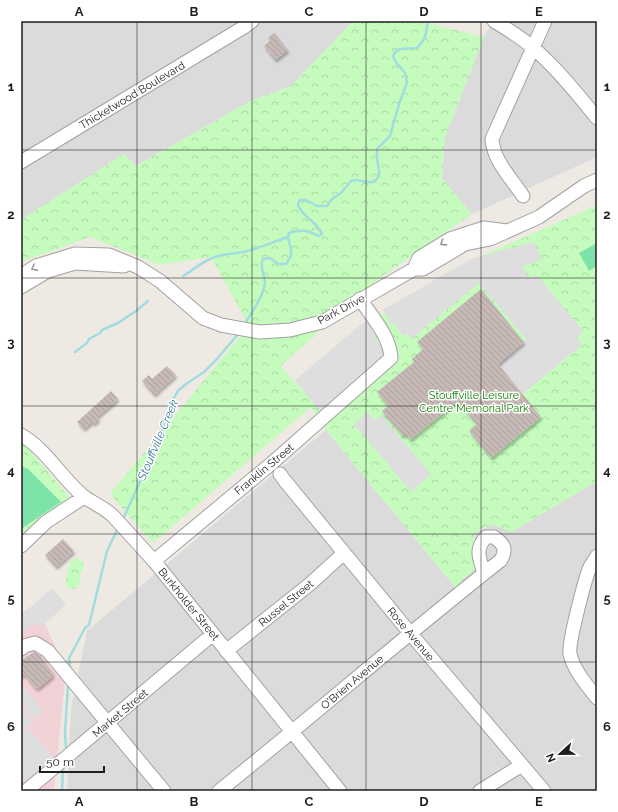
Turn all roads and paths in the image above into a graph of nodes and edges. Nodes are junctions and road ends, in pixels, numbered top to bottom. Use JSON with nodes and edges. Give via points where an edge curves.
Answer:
{"nodes":[{"id":1,"x":494,"y":21,"type":"edge"},
{"id":2,"x":545,"y":21,"type":"edge"},
{"id":3,"x":244,"y":23,"type":"edge"},
{"id":4,"x":533,"y":47,"type":"junction"},
{"id":5,"x":597,"y":118,"type":"edge"},
{"id":6,"x":21,"y":162,"type":"edge"},
{"id":7,"x":597,"y":180,"type":"edge"},
{"id":8,"x":523,"y":196,"type":"dead end"},
{"id":9,"x":138,"y":267,"type":"junction"},
{"id":10,"x":21,"y":276,"type":"edge"},
{"id":11,"x":21,"y":287,"type":"edge"},
{"id":12,"x":360,"y":299,"type":"junction"},
{"id":13,"x":21,"y":435,"type":"edge"},
{"id":14,"x":280,"y":474,"type":"dead end"},
{"id":15,"x":84,"y":497,"type":"junction"},
{"id":16,"x":21,"y":546,"type":"edge"},
{"id":17,"x":344,"y":553,"type":"junction"},
{"id":18,"x":597,"y":556,"type":"edge"},
{"id":19,"x":154,"y":561,"type":"junction"},
{"id":20,"x":484,"y":573,"type":"dead end"},
{"id":21,"x":410,"y":633,"type":"junction"},
{"id":22,"x":213,"y":634,"type":"junction"},
{"id":23,"x":21,"y":649,"type":"edge"},
{"id":24,"x":226,"y":651,"type":"junction"},
{"id":25,"x":597,"y":698,"type":"edge"},
{"id":26,"x":108,"y":723,"type":"junction"},
{"id":27,"x":292,"y":732,"type":"junction"},
{"id":28,"x":522,"y":765,"type":"junction"},
{"id":29,"x":26,"y":791,"type":"edge"},
{"id":30,"x":164,"y":791,"type":"edge"},
{"id":31,"x":219,"y":791,"type":"edge"},
{"id":32,"x":340,"y":791,"type":"edge"},
{"id":33,"x":480,"y":791,"type":"edge"},
{"id":34,"x":544,"y":791,"type":"edge"}],
"edges":[{"from":1,"to":4,"type":"street"},
{"from":2,"to":4,"type":"street"},
{"from":3,"to":6,"type":"street","name":"Thicketwood Boulevard"},
{"from":4,"to":5,"type":"street"},
{"from":4,"to":8,"type":"street","via":[[492,139],[496,156]]},
{"from":7,"to":12,"type":"street","name":"Park Drive","via":[[584,186],[539,218],[507,231],[484,228],[450,239],[420,258],[414,269]]},
{"from":9,"to":10,"type":"street","name":"Park Drive","one_way":true,"via":[[109,255],[75,254],[36,266]]},
{"from":9,"to":11,"type":"street","name":"Park Drive","via":[[75,263],[48,271]]},
{"from":9,"to":12,"type":"street","name":"Park Drive","via":[[160,281],[203,318],[221,325],[260,332],[290,330],[322,322]]},
{"from":12,"to":19,"type":"street","name":"Franklin Street","via":[[387,340],[391,358],[272,463]]},
{"from":13,"to":15,"type":"street","name":"Burkholder Street","via":[[38,447]]},
{"from":14,"to":17,"type":"street","name":"Rose Avenue"},
{"from":15,"to":16,"type":"street","via":[[46,522]]},
{"from":15,"to":19,"type":"street","name":"Burkholder Street","via":[[110,513]]},
{"from":17,"to":21,"type":"street","name":"Rose Avenue"},
{"from":17,"to":24,"type":"street","name":"Russel Street","via":[[310,584]]},
{"from":18,"to":25,"type":"street","via":[[586,579],[571,637],[570,651],[572,662]]},
{"from":19,"to":22,"type":"street","name":"Burkholder Street"},
{"from":20,"to":21,"type":"street","name":"O'Brien Avenue"},
{"from":21,"to":27,"type":"street","name":"O'Brien Avenue"},
{"from":21,"to":28,"type":"street","name":"Rose Avenue"},
{"from":22,"to":24,"type":"street","name":"Burkholder Street"},
{"from":22,"to":26,"type":"street","name":"Market Street"},
{"from":23,"to":26,"type":"street","via":[[35,643],[49,652]]},
{"from":24,"to":27,"type":"street","name":"Burkholder Street"},
{"from":26,"to":29,"type":"street","name":"Market Street"},
{"from":26,"to":30,"type":"street"},
{"from":27,"to":31,"type":"street","name":"O'Brien Avenue"},
{"from":27,"to":32,"type":"street","name":"Burkholder Street"},
{"from":28,"to":33,"type":"street"},
{"from":28,"to":34,"type":"street","name":"Rose Avenue"}]}
